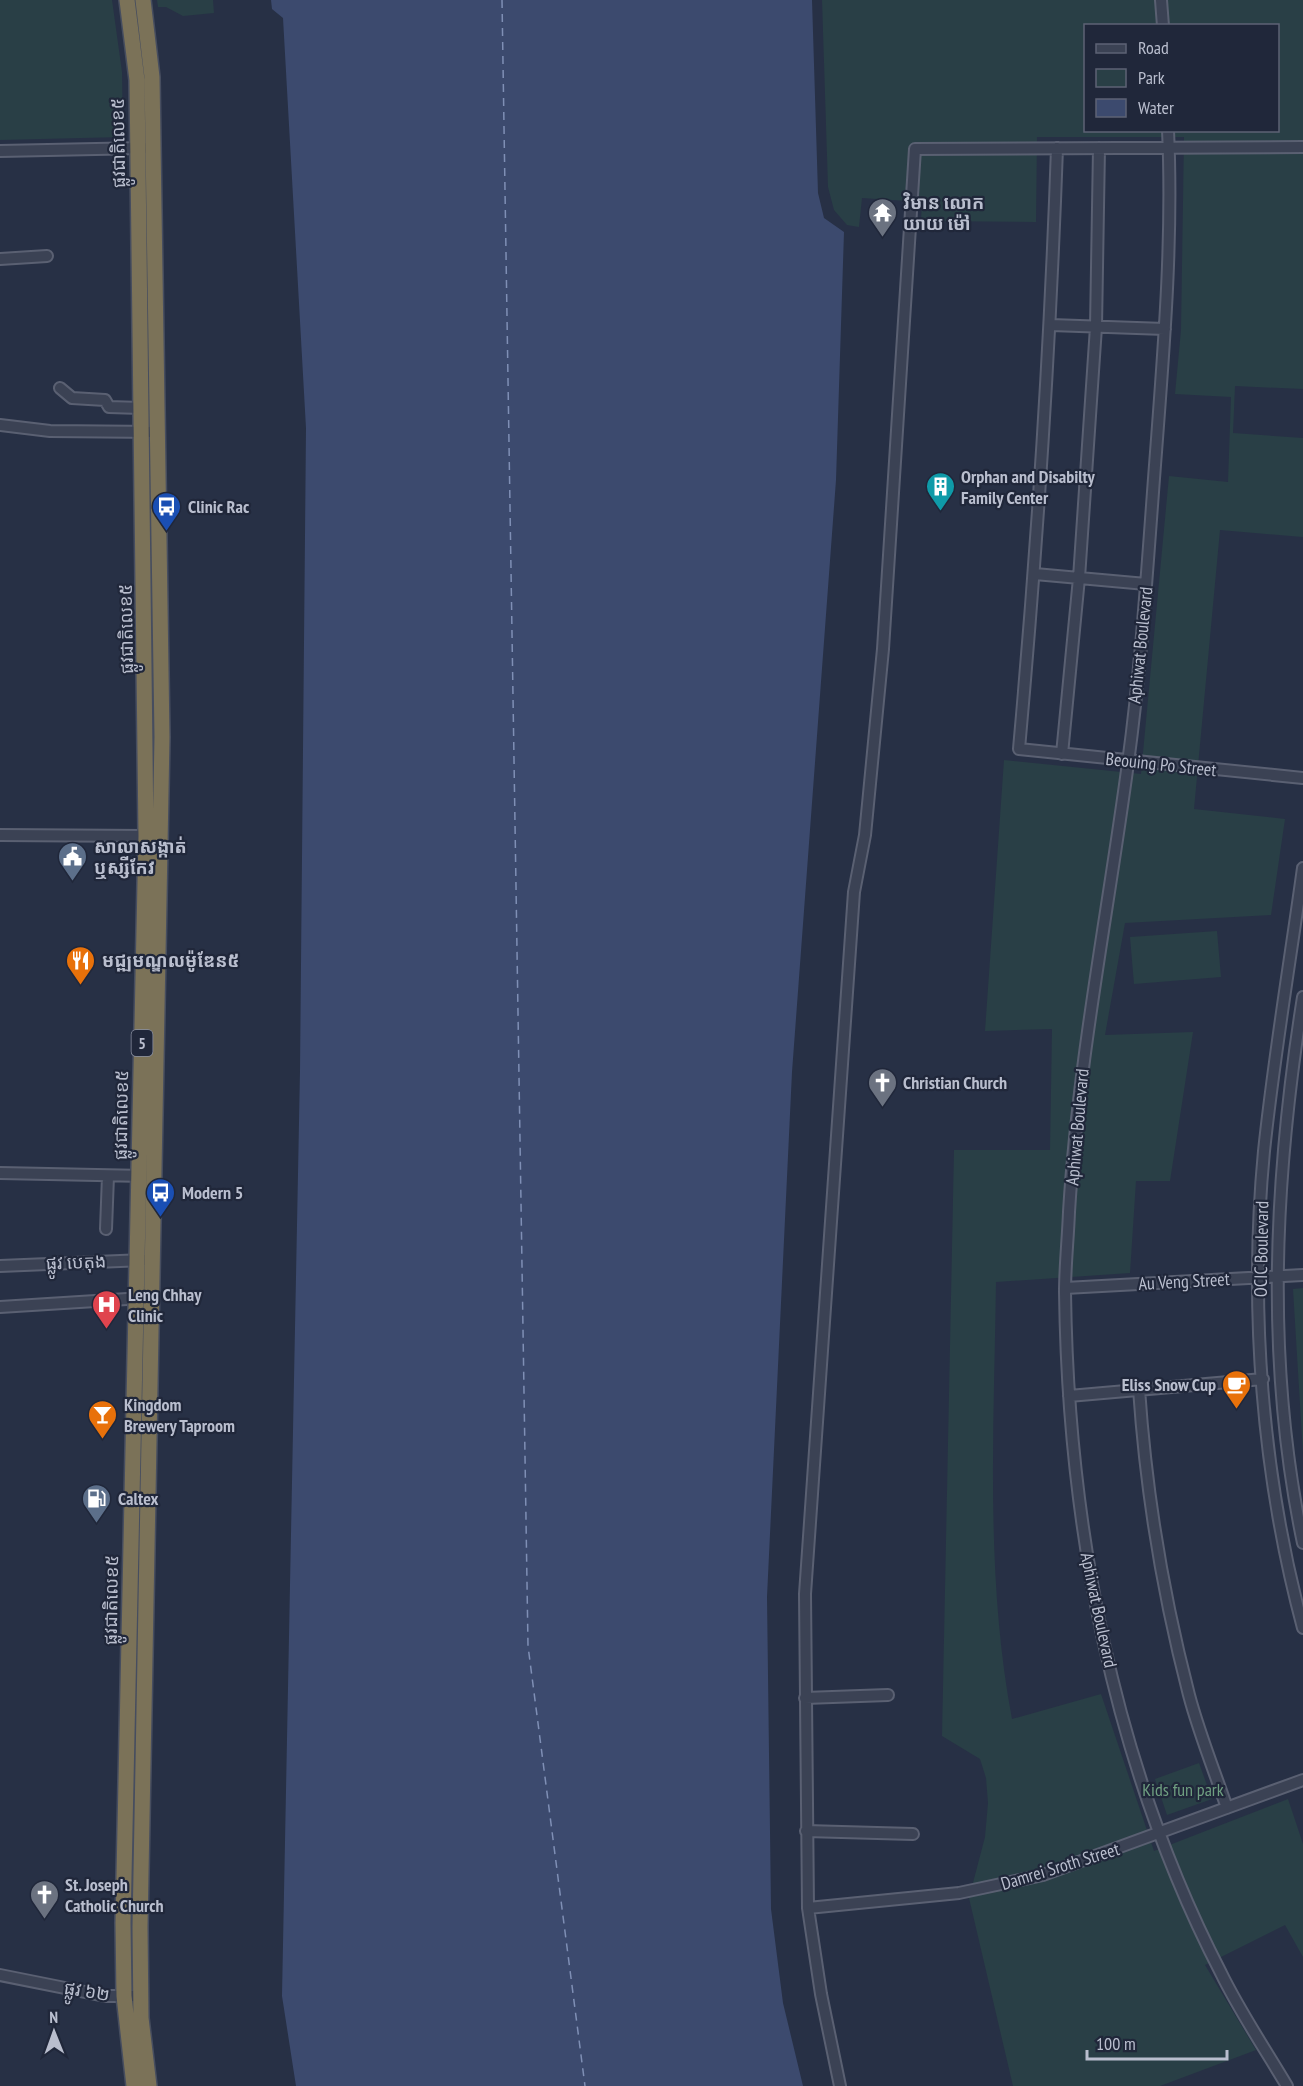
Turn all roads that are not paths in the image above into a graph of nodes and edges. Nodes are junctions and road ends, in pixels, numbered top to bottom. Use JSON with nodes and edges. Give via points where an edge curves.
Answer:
{"nodes":[{"id":1,"x":127,"y":0,"type":"edge"},
{"id":2,"x":143,"y":0,"type":"edge"},
{"id":3,"x":1161,"y":0,"type":"edge"},
{"id":4,"x":1162,"y":24,"type":"edge"},
{"id":5,"x":1168,"y":132,"type":"edge"},
{"id":6,"x":1303,"y":147,"type":"edge"},
{"id":7,"x":145,"y":148,"type":"junction"},
{"id":8,"x":1058,"y":148,"type":"junction"},
{"id":9,"x":1099,"y":148,"type":"junction"},
{"id":10,"x":1169,"y":148,"type":"junction"},
{"id":11,"x":0,"y":151,"type":"edge"},
{"id":12,"x":46,"y":256,"type":"dead end"},
{"id":13,"x":0,"y":259,"type":"edge"},
{"id":14,"x":1051,"y":325,"type":"junction"},
{"id":15,"x":1096,"y":327,"type":"junction"},
{"id":16,"x":1165,"y":329,"type":"junction"},
{"id":17,"x":60,"y":388,"type":"dead end"},
{"id":18,"x":141,"y":408,"type":"junction"},
{"id":19,"x":0,"y":425,"type":"edge"},
{"id":20,"x":149,"y":432,"type":"junction"},
{"id":21,"x":1035,"y":574,"type":"junction"},
{"id":22,"x":1079,"y":578,"type":"junction"},
{"id":23,"x":1146,"y":584,"type":"junction"},
{"id":24,"x":1062,"y":754,"type":"junction"},
{"id":25,"x":1128,"y":761,"type":"junction"},
{"id":26,"x":1303,"y":778,"type":"edge"},
{"id":27,"x":0,"y":835,"type":"edge"},
{"id":28,"x":146,"y":837,"type":"junction"},
{"id":29,"x":1303,"y":867,"type":"edge"},
{"id":30,"x":1303,"y":997,"type":"edge"},
{"id":31,"x":0,"y":1173,"type":"edge"},
{"id":32,"x":108,"y":1176,"type":"junction"},
{"id":33,"x":147,"y":1176,"type":"junction"},
{"id":34,"x":106,"y":1229,"type":"dead end"},
{"id":35,"x":144,"y":1260,"type":"junction"},
{"id":36,"x":0,"y":1266,"type":"edge"},
{"id":37,"x":1303,"y":1275,"type":"edge"},
{"id":38,"x":1276,"y":1276,"type":"junction"},
{"id":39,"x":1259,"y":1277,"type":"junction"},
{"id":40,"x":1065,"y":1288,"type":"junction"},
{"id":41,"x":144,"y":1298,"type":"junction"},
{"id":42,"x":0,"y":1306,"type":"edge"},
{"id":43,"x":1263,"y":1379,"type":"junction"},
{"id":44,"x":1138,"y":1389,"type":"junction"},
{"id":45,"x":1069,"y":1396,"type":"junction"},
{"id":46,"x":1303,"y":1543,"type":"edge"},
{"id":47,"x":1303,"y":1629,"type":"edge"},
{"id":48,"x":888,"y":1695,"type":"dead end"},
{"id":49,"x":805,"y":1698,"type":"junction"},
{"id":50,"x":1303,"y":1780,"type":"edge"},
{"id":51,"x":1227,"y":1808,"type":"junction"},
{"id":52,"x":806,"y":1831,"type":"junction"},
{"id":53,"x":1161,"y":1833,"type":"junction"},
{"id":54,"x":913,"y":1834,"type":"dead end"},
{"id":55,"x":808,"y":1908,"type":"junction"},
{"id":56,"x":0,"y":1975,"type":"edge"},
{"id":57,"x":124,"y":1996,"type":"junction"},
{"id":58,"x":140,"y":1996,"type":"junction"},
{"id":59,"x":134,"y":2086,"type":"edge"},
{"id":60,"x":149,"y":2086,"type":"edge"},
{"id":61,"x":840,"y":2086,"type":"edge"},
{"id":62,"x":1287,"y":2086,"type":"edge"}],
"edges":[{"from":1,"to":7,"type":"highway","name":"ផ្លូវជាតិលេខ៥","number":"5"},
{"from":2,"to":7,"type":"highway","name":"ផ្លូវជាតិលេខ៥","number":"5","via":[[152,77]]},
{"from":3,"to":4,"type":"street"},
{"from":5,"to":10,"type":"street","name":"Aphiwat Boulevard"},
{"from":6,"to":10,"type":"street"},
{"from":7,"to":11,"type":"street"},
{"from":7,"to":18,"type":"highway","name":"ផ្លូវជាតិលេខ៥","number":"5"},
{"from":7,"to":20,"type":"highway","name":"ផ្លូវជាតិលេខ៥","number":"5"},
{"from":8,"to":9,"type":"street"},
{"from":8,"to":14,"type":"street"},
{"from":8,"to":49,"type":"street","via":[[915,149],[883,649],[865,835],[854,892],[830,1215],[805,1594]]},
{"from":9,"to":10,"type":"street"},
{"from":9,"to":15,"type":"street"},
{"from":10,"to":16,"type":"street","name":"Aphiwat Boulevard"},
{"from":12,"to":13,"type":"street"},
{"from":14,"to":15,"type":"street"},
{"from":14,"to":21,"type":"street"},
{"from":15,"to":16,"type":"street"},
{"from":15,"to":22,"type":"street"},
{"from":16,"to":23,"type":"street","name":"Aphiwat Boulevard"},
{"from":17,"to":18,"type":"street","via":[[72,398],[105,400],[109,407]]},
{"from":18,"to":20,"type":"highway","name":"ផ្លូវជាតិលេខ៥","number":"5"},
{"from":19,"to":20,"type":"street","via":[[50,431]]},
{"from":20,"to":28,"type":"highway","name":"ផ្លូវជាតិលេខ៥","number":"5"},
{"from":20,"to":33,"type":"highway","name":"ផ្លូវជាតិលេខ៥","number":"5","via":[[162,737]]},
{"from":21,"to":22,"type":"street"},
{"from":21,"to":24,"type":"street","name":"Beouing Po Street","via":[[1019,749]]},
{"from":22,"to":23,"type":"street"},
{"from":22,"to":24,"type":"street"},
{"from":23,"to":25,"type":"street","name":"Aphiwat Boulevard"},
{"from":24,"to":25,"type":"street","name":"Beouing Po Street"},
{"from":25,"to":26,"type":"street","name":"Beouing Po Street"},
{"from":25,"to":40,"type":"street","name":"Aphiwat Boulevard","via":[[1078,1093]]},
{"from":27,"to":28,"type":"street"},
{"from":28,"to":33,"type":"highway","name":"ផ្លូវជាតិលេខ៥","number":"5"},
{"from":29,"to":39,"type":"street","name":"OCIC Boulevard","via":[[1264,1151]]},
{"from":30,"to":38,"type":"street","name":"OCIC Boulevard","via":[[1282,1149]]},
{"from":31,"to":32,"type":"street"},
{"from":32,"to":33,"type":"street"},
{"from":32,"to":34,"type":"street"},
{"from":33,"to":35,"type":"highway","name":"ផ្លូវជាតិលេខ៥","number":"5"},
{"from":35,"to":36,"type":"street","name":"ផ្លូវ បេតុង"},
{"from":35,"to":41,"type":"highway","name":"ផ្លូវជាតិលេខ៥","number":"5"},
{"from":37,"to":38,"type":"street","name":"Au Veng Street"},
{"from":38,"to":39,"type":"street","name":"Au Veng Street"},
{"from":38,"to":46,"type":"street","name":"OCIC Boulevard","via":[[1283,1411]]},
{"from":39,"to":40,"type":"street","name":"Au Veng Street"},
{"from":39,"to":43,"type":"street","name":"OCIC Boulevard"},
{"from":40,"to":45,"type":"street","name":"Aphiwat Boulevard"},
{"from":41,"to":42,"type":"street"},
{"from":41,"to":57,"type":"highway","name":"ផ្លូវជាតិលេខ៥","number":"5"},
{"from":41,"to":58,"type":"highway","name":"ផ្លូវជាតិលេខ៥","number":"5"},
{"from":43,"to":44,"type":"street"},
{"from":43,"to":47,"type":"street","name":"OCIC Boulevard","via":[[1284,1550]]},
{"from":44,"to":45,"type":"street"},
{"from":44,"to":51,"type":"street","via":[[1159,1556],[1190,1696]]},
{"from":45,"to":53,"type":"street","name":"Aphiwat Boulevard","via":[[1088,1569],[1121,1714]]},
{"from":48,"to":49,"type":"street"},
{"from":49,"to":52,"type":"street"},
{"from":50,"to":51,"type":"street","name":"Damrei Sroth Street"},
{"from":51,"to":53,"type":"street","name":"Damrei Sroth Street"},
{"from":52,"to":54,"type":"street"},
{"from":52,"to":55,"type":"street"},
{"from":53,"to":55,"type":"street","name":"Damrei Sroth Street","via":[[1000,1886]]},
{"from":53,"to":62,"type":"street","name":"Aphiwat Boulevard","via":[[1221,1974]]},
{"from":55,"to":61,"type":"street"},
{"from":56,"to":57,"type":"street","name":"ផ្លូវ ៦២","via":[[105,1996]]},
{"from":57,"to":58,"type":"street","name":"ផ្លូវ ៦២"},
{"from":57,"to":59,"type":"highway","name":"ផ្លូវជាតិលេខ៥","number":"5"},
{"from":58,"to":60,"type":"highway","name":"ផ្លូវជាតិលេខ៥","number":"5"}]}
